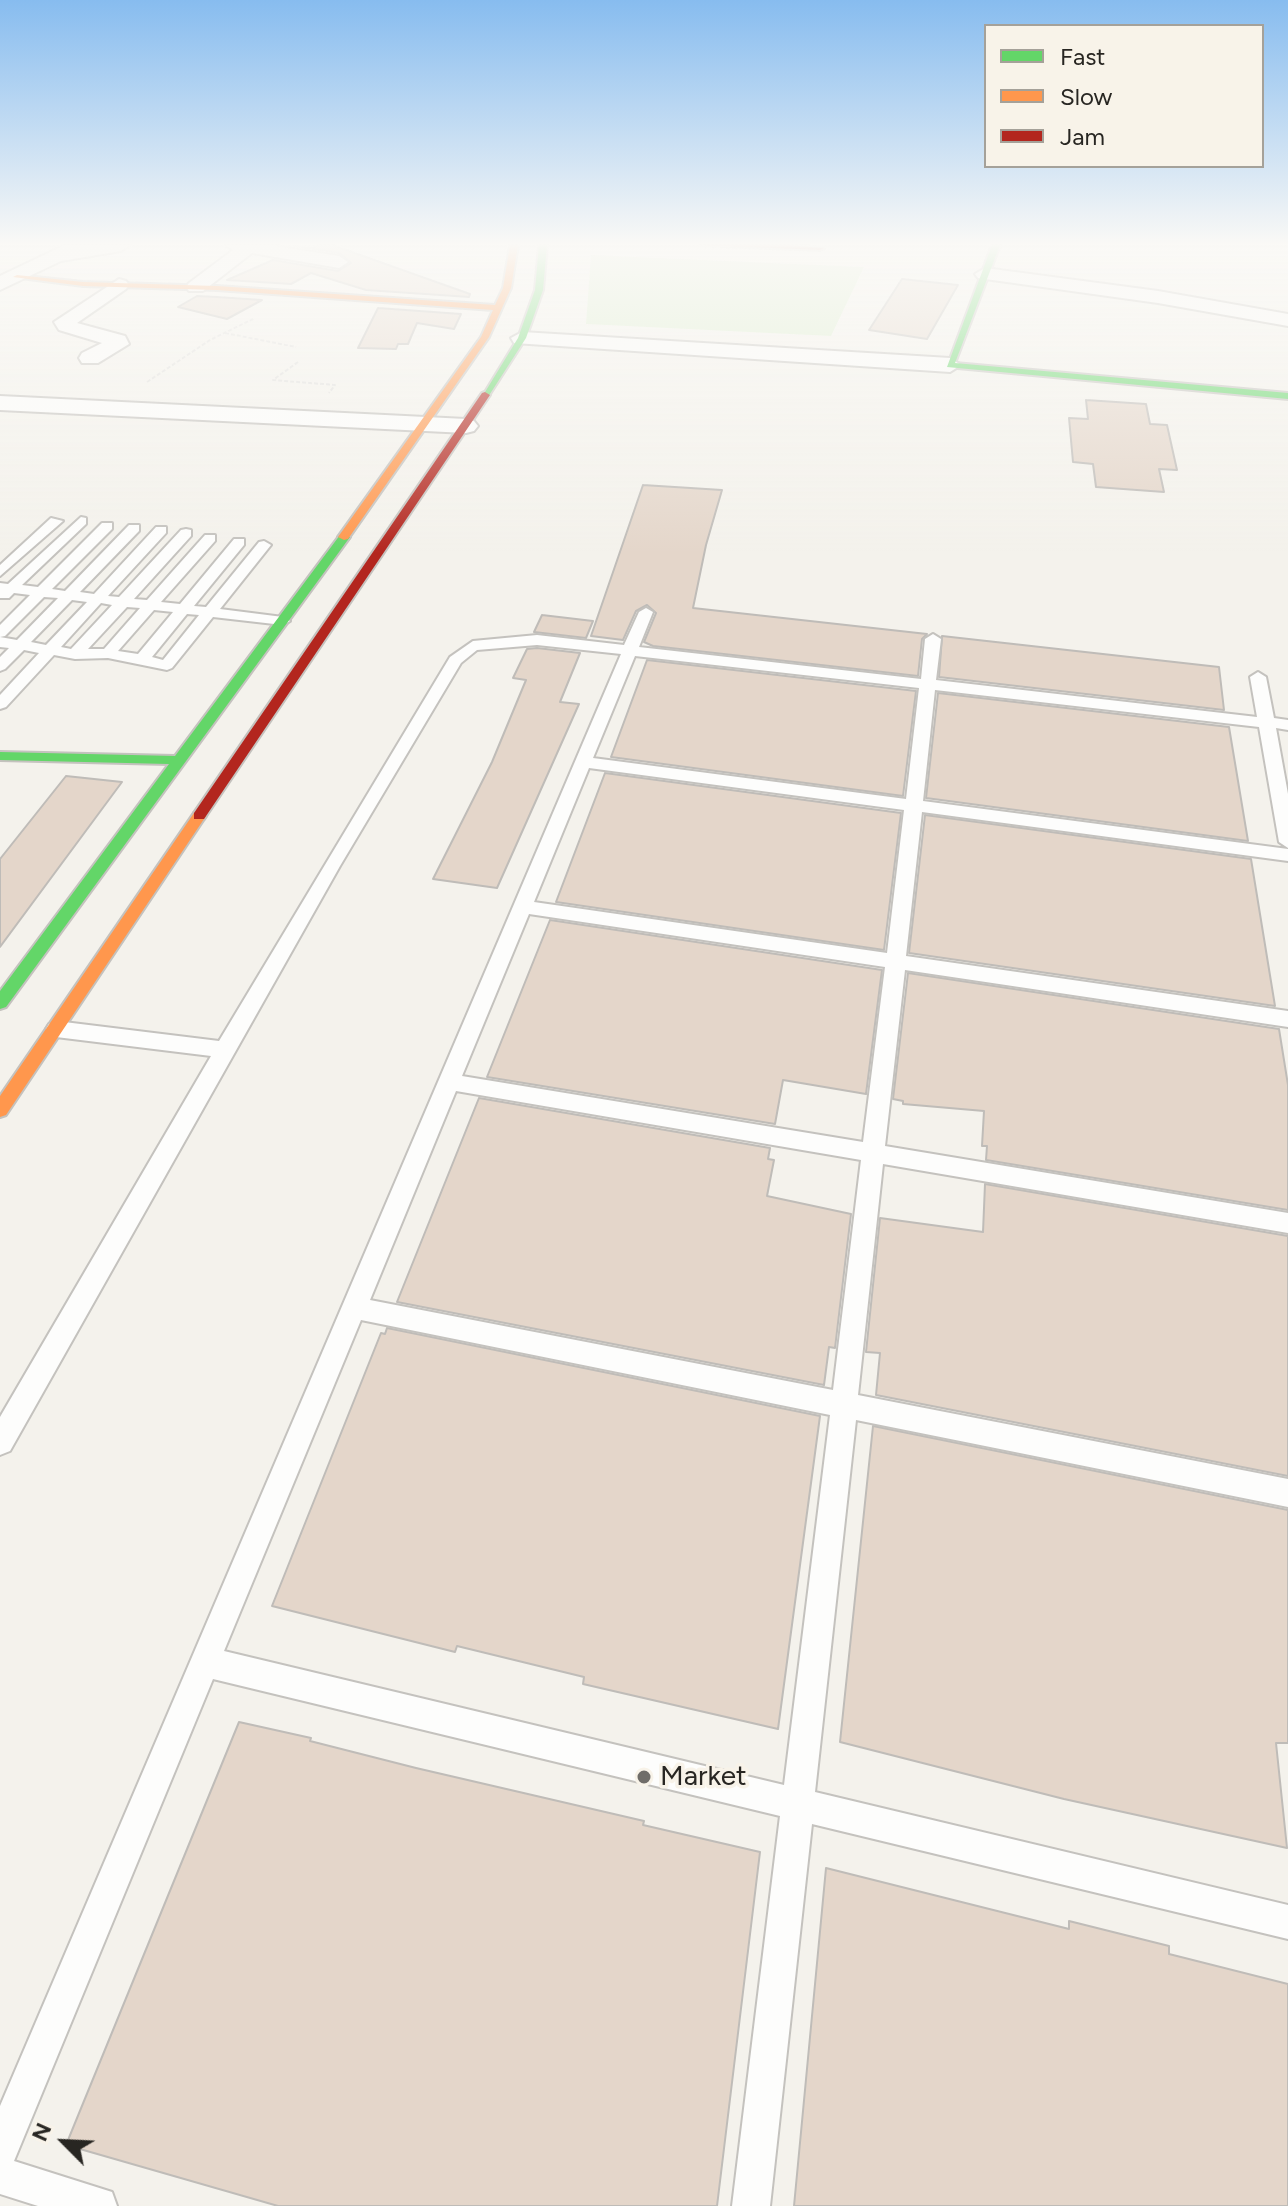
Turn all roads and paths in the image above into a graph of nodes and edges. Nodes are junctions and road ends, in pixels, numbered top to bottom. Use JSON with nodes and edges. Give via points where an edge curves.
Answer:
{"nodes":[{"id":1,"x":110,"y":348,"type":"edge"},
{"id":2,"x":201,"y":348,"type":"edge"},
{"id":3,"x":477,"y":348,"type":"edge"},
{"id":4,"x":516,"y":348,"type":"edge"},
{"id":5,"x":680,"y":348,"type":"edge"},
{"id":6,"x":957,"y":348,"type":"edge"},
{"id":7,"x":90,"y":358,"type":"dead end"},
{"id":8,"x":298,"y":362,"type":"dead end"},
{"id":9,"x":950,"y":365,"type":"junction"},
{"id":10,"x":146,"y":383,"type":"dead end"},
{"id":11,"x":1288,"y":396,"type":"edge"},
{"id":12,"x":0,"y":403,"type":"edge"},
{"id":13,"x":308,"y":418,"type":"junction"},
{"id":14,"x":424,"y":424,"type":"junction"},
{"id":15,"x":466,"y":426,"type":"junction"},
{"id":16,"x":56,"y":521,"type":"dead end"},
{"id":17,"x":81,"y":521,"type":"dead end"},
{"id":18,"x":107,"y":526,"type":"dead end"},
{"id":19,"x":134,"y":528,"type":"dead end"},
{"id":20,"x":161,"y":530,"type":"dead end"},
{"id":21,"x":186,"y":533,"type":"dead end"},
{"id":22,"x":210,"y":538,"type":"dead end"},
{"id":23,"x":239,"y":542,"type":"dead end"},
{"id":24,"x":264,"y":545,"type":"dead end"},
{"id":25,"x":0,"y":572,"type":"edge"},
{"id":26,"x":4,"y":592,"type":"edge"},
{"id":27,"x":40,"y":593,"type":"junction"},
{"id":28,"x":68,"y":596,"type":"junction"},
{"id":29,"x":94,"y":600,"type":"junction"},
{"id":30,"x":323,"y":600,"type":"junction"},
{"id":31,"x":123,"y":603,"type":"junction"},
{"id":32,"x":151,"y":606,"type":"junction"},
{"id":33,"x":181,"y":609,"type":"junction"},
{"id":34,"x":646,"y":612,"type":"dead end"},
{"id":35,"x":211,"y":613,"type":"junction"},
{"id":36,"x":283,"y":621,"type":"junction"},
{"id":37,"x":0,"y":633,"type":"edge"},
{"id":38,"x":933,"y":639,"type":"dead end"},
{"id":39,"x":0,"y":642,"type":"edge"},
{"id":40,"x":21,"y":645,"type":"junction"},
{"id":41,"x":49,"y":650,"type":"junction"},
{"id":42,"x":630,"y":650,"type":"junction"},
{"id":43,"x":108,"y":653,"type":"junction"},
{"id":44,"x":75,"y":654,"type":"junction"},
{"id":45,"x":142,"y":659,"type":"junction"},
{"id":46,"x":0,"y":666,"type":"edge"},
{"id":47,"x":1258,"y":677,"type":"dead end"},
{"id":48,"x":928,"y":684,"type":"junction"},
{"id":49,"x":0,"y":704,"type":"edge"},
{"id":50,"x":1266,"y":723,"type":"junction"},
{"id":51,"x":1288,"y":725,"type":"edge"},
{"id":52,"x":0,"y":756,"type":"edge"},
{"id":53,"x":180,"y":760,"type":"junction"},
{"id":54,"x":583,"y":762,"type":"junction"},
{"id":55,"x":914,"y":805,"type":"junction"},
{"id":56,"x":1288,"y":842,"type":"edge"},
{"id":57,"x":1288,"y":855,"type":"edge"},
{"id":58,"x":522,"y":907,"type":"junction"},
{"id":59,"x":896,"y":962,"type":"junction"},
{"id":60,"x":0,"y":1003,"type":"edge"},
{"id":61,"x":1288,"y":1019,"type":"edge"},
{"id":62,"x":56,"y":1029,"type":"junction"},
{"id":63,"x":226,"y":1050,"type":"junction"},
{"id":64,"x":449,"y":1082,"type":"junction"},
{"id":65,"x":0,"y":1110,"type":"edge"},
{"id":66,"x":874,"y":1154,"type":"junction"},
{"id":67,"x":1288,"y":1223,"type":"edge"},
{"id":68,"x":354,"y":1308,"type":"junction"},
{"id":69,"x":844,"y":1405,"type":"junction"},
{"id":70,"x":0,"y":1442,"type":"edge"},
{"id":71,"x":1288,"y":1493,"type":"edge"},
{"id":72,"x":205,"y":1662,"type":"junction"},
{"id":73,"x":797,"y":1804,"type":"junction"},
{"id":74,"x":1288,"y":1922,"type":"edge"},
{"id":75,"x":0,"y":2150,"type":"edge"},
{"id":76,"x":0,"y":2175,"type":"edge"},
{"id":77,"x":98,"y":2206,"type":"edge"},
{"id":78,"x":751,"y":2206,"type":"edge"}],
"edges":[{"from":1,"to":7,"type":"street"},
{"from":2,"to":10,"type":"path"},
{"from":3,"to":14,"type":"main road"},
{"from":4,"to":15,"type":"main road"},
{"from":5,"to":9,"type":"street"},
{"from":6,"to":9,"type":"main road"},
{"from":8,"to":13,"type":"path","via":[[273,380],[335,385]]},
{"from":9,"to":11,"type":"main road"},
{"from":12,"to":13,"type":"street"},
{"from":13,"to":14,"type":"street"},
{"from":14,"to":15,"type":"street"},
{"from":14,"to":30,"type":"main road"},
{"from":15,"to":30,"type":"main road"},
{"from":16,"to":25,"type":"lane"},
{"from":17,"to":26,"type":"lane"},
{"from":18,"to":27,"type":"lane"},
{"from":19,"to":28,"type":"lane"},
{"from":20,"to":29,"type":"lane"},
{"from":21,"to":31,"type":"lane"},
{"from":22,"to":32,"type":"lane"},
{"from":23,"to":33,"type":"lane"},
{"from":24,"to":35,"type":"lane"},
{"from":26,"to":27,"type":"lane"},
{"from":27,"to":28,"type":"lane"},
{"from":27,"to":37,"type":"lane"},
{"from":28,"to":29,"type":"lane"},
{"from":28,"to":40,"type":"lane"},
{"from":29,"to":31,"type":"lane"},
{"from":29,"to":41,"type":"lane"},
{"from":30,"to":36,"type":"main road"},
{"from":30,"to":62,"type":"main road"},
{"from":31,"to":32,"type":"lane"},
{"from":31,"to":44,"type":"lane"},
{"from":32,"to":33,"type":"lane"},
{"from":32,"to":43,"type":"lane"},
{"from":33,"to":35,"type":"lane"},
{"from":33,"to":45,"type":"lane"},
{"from":34,"to":42,"type":"lane"},
{"from":35,"to":36,"type":"lane"},
{"from":35,"to":45,"type":"lane","via":[[167,665]]},
{"from":36,"to":53,"type":"main road"},
{"from":38,"to":48,"type":"lane"},
{"from":39,"to":40,"type":"lane"},
{"from":40,"to":41,"type":"lane"},
{"from":40,"to":46,"type":"lane"},
{"from":41,"to":44,"type":"lane"},
{"from":41,"to":49,"type":"lane"},
{"from":42,"to":48,"type":"lane"},
{"from":42,"to":54,"type":"lane"},
{"from":42,"to":63,"type":"lane","via":[[537,640],[473,646],[455,660]]},
{"from":43,"to":44,"type":"lane"},
{"from":43,"to":45,"type":"lane"},
{"from":47,"to":50,"type":"lane"},
{"from":48,"to":50,"type":"lane"},
{"from":48,"to":55,"type":"lane"},
{"from":50,"to":51,"type":"lane"},
{"from":50,"to":56,"type":"lane"},
{"from":52,"to":53,"type":"main road"},
{"from":53,"to":60,"type":"main road"},
{"from":54,"to":55,"type":"lane"},
{"from":54,"to":58,"type":"lane"},
{"from":55,"to":57,"type":"lane"},
{"from":55,"to":59,"type":"lane"},
{"from":58,"to":59,"type":"lane"},
{"from":58,"to":64,"type":"lane"},
{"from":59,"to":61,"type":"lane"},
{"from":59,"to":66,"type":"lane"},
{"from":62,"to":63,"type":"lane"},
{"from":62,"to":65,"type":"main road"},
{"from":63,"to":70,"type":"lane"},
{"from":64,"to":66,"type":"lane"},
{"from":64,"to":68,"type":"lane"},
{"from":66,"to":67,"type":"lane"},
{"from":66,"to":69,"type":"lane"},
{"from":68,"to":69,"type":"lane"},
{"from":68,"to":72,"type":"lane"},
{"from":69,"to":71,"type":"lane"},
{"from":69,"to":73,"type":"lane"},
{"from":72,"to":73,"type":"lane"},
{"from":72,"to":75,"type":"lane"},
{"from":73,"to":74,"type":"lane"},
{"from":73,"to":78,"type":"lane"},
{"from":76,"to":77,"type":"lane"}]}
